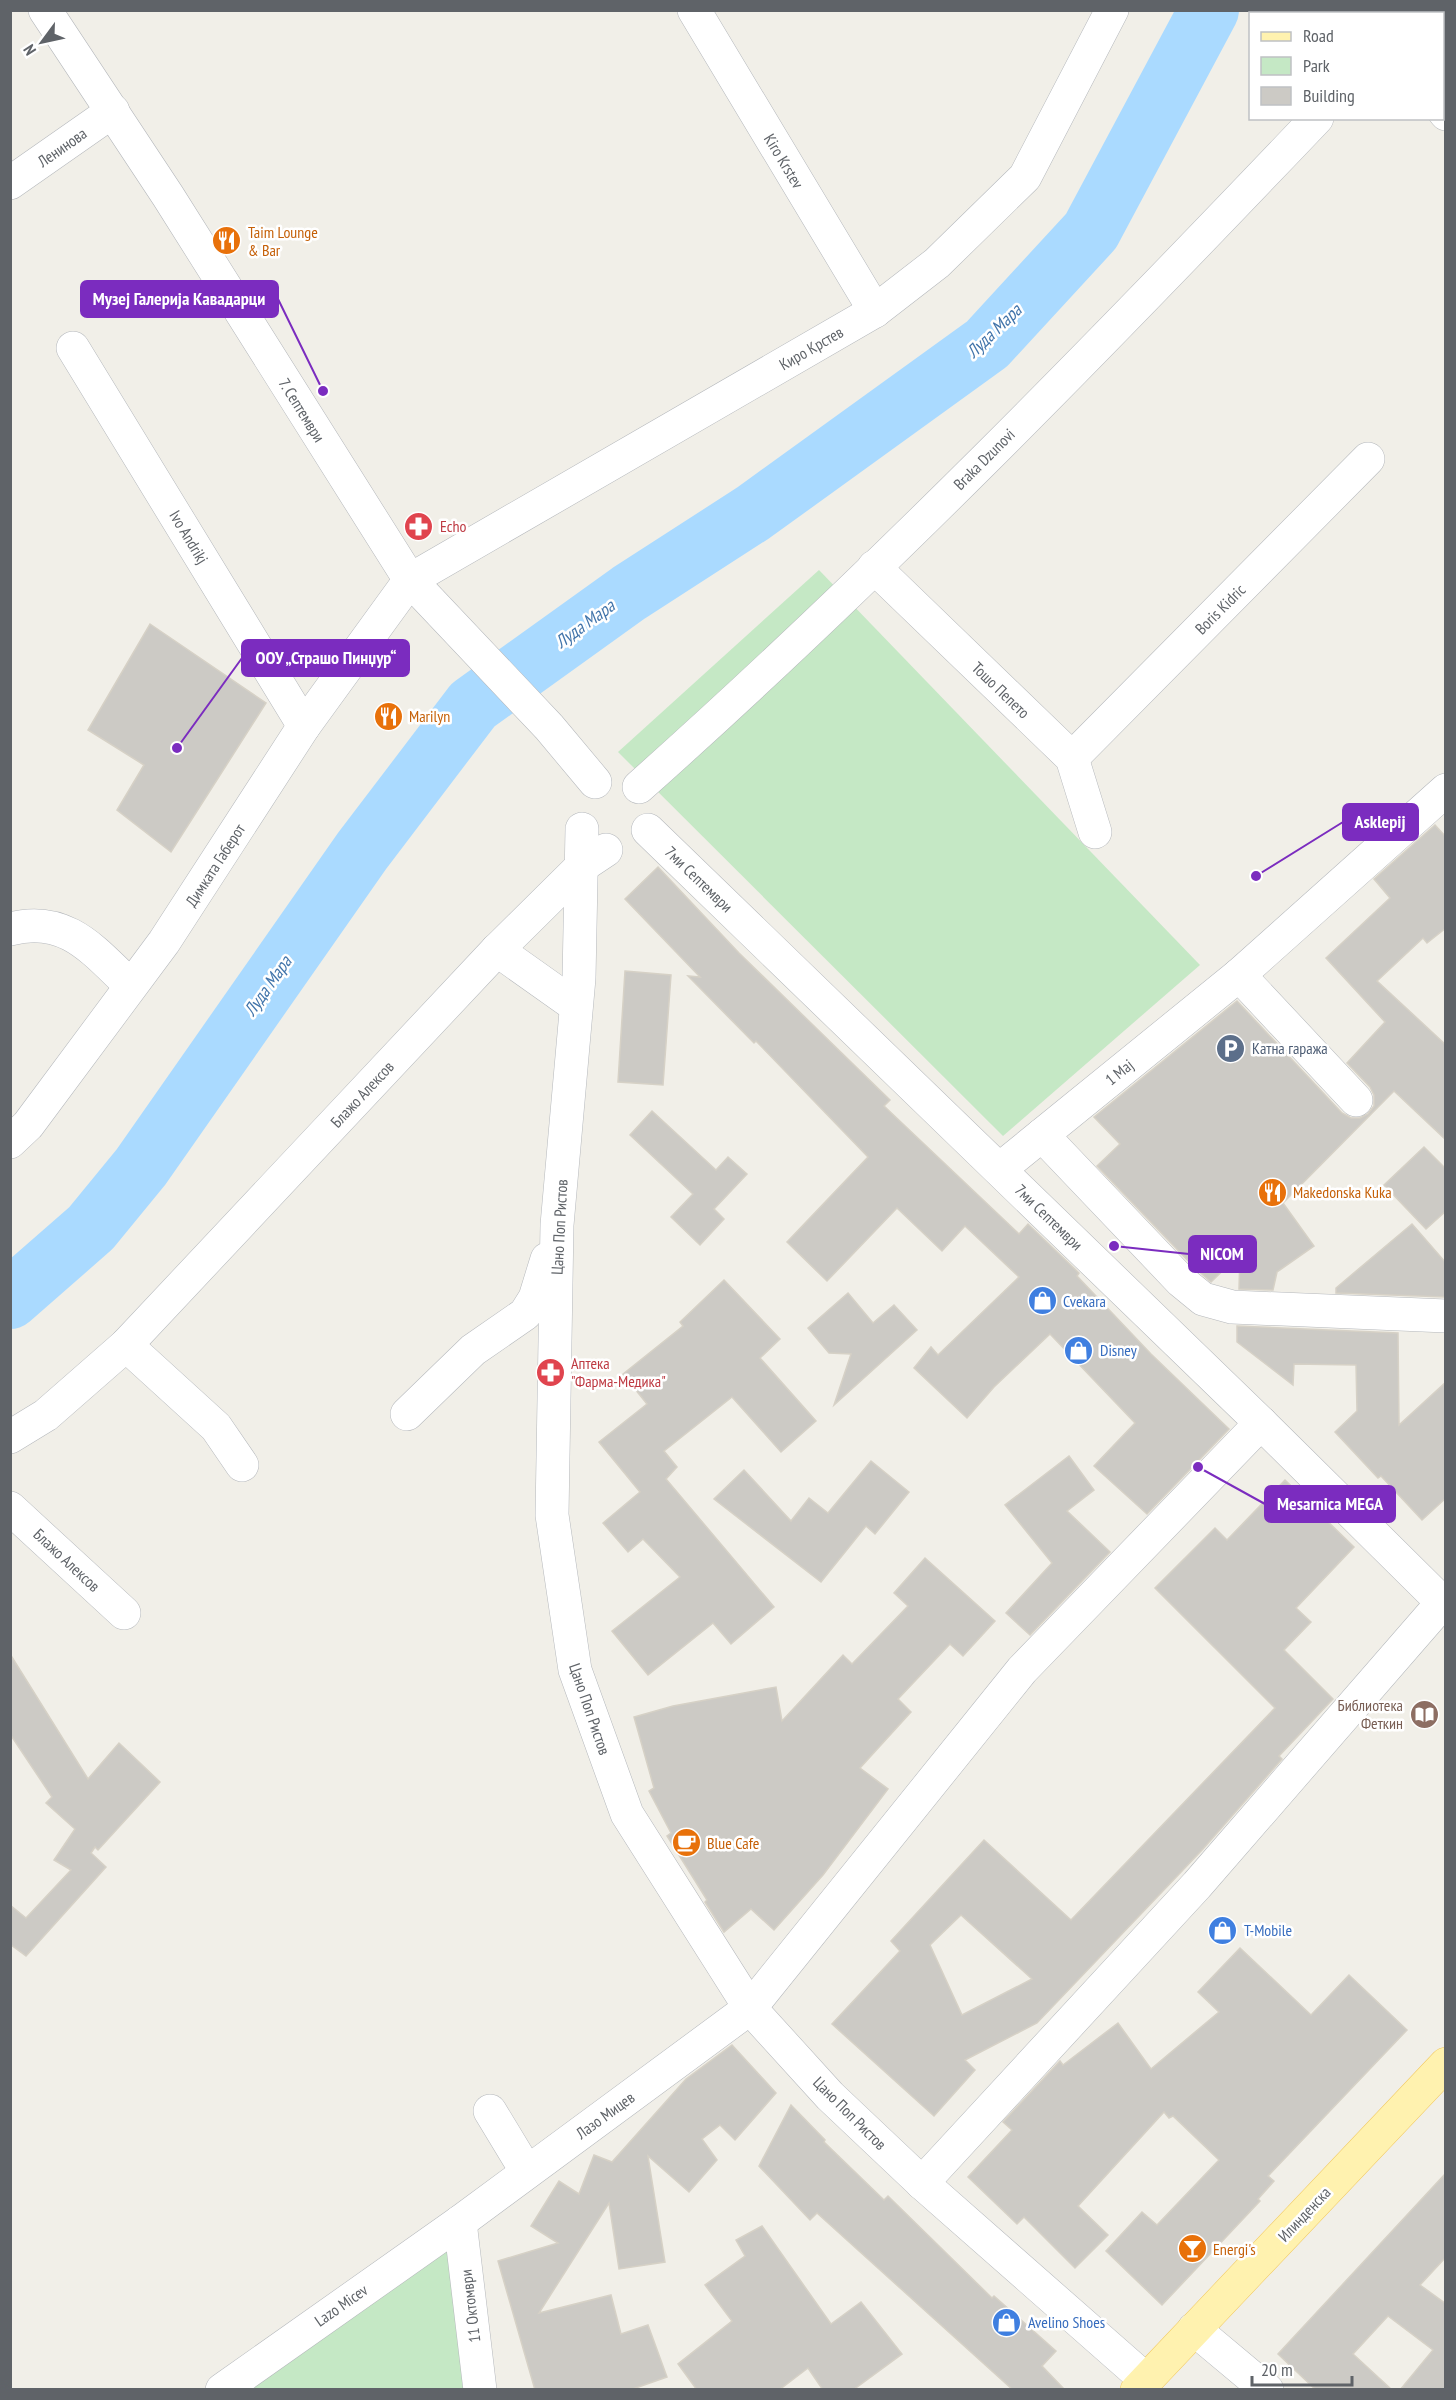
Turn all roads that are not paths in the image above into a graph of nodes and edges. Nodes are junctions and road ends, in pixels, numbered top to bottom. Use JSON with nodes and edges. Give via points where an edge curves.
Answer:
{"nodes":[{"id":1,"x":45,"y":10,"type":"edge"},
{"id":2,"x":694,"y":10,"type":"edge"},
{"id":3,"x":1112,"y":10,"type":"edge"},
{"id":4,"x":114,"y":111,"type":"junction"},
{"id":5,"x":1315,"y":120,"type":"edge"},
{"id":6,"x":10,"y":183,"type":"edge"},
{"id":7,"x":875,"y":310,"type":"junction"},
{"id":8,"x":73,"y":348,"type":"dead end"},
{"id":9,"x":1368,"y":459,"type":"dead end"},
{"id":10,"x":874,"y":567,"type":"junction"},
{"id":11,"x":410,"y":580,"type":"junction"},
{"id":12,"x":304,"y":726,"type":"junction"},
{"id":13,"x":1072,"y":758,"type":"junction"},
{"id":14,"x":595,"y":782,"type":"junction"},
{"id":15,"x":639,"y":787,"type":"junction"},
{"id":16,"x":1446,"y":790,"type":"edge"},
{"id":17,"x":648,"y":830,"type":"junction"},
{"id":18,"x":1095,"y":832,"type":"dead end"},
{"id":19,"x":590,"y":849,"type":"junction"},
{"id":20,"x":10,"y":929,"type":"edge"},
{"id":21,"x":497,"y":950,"type":"junction"},
{"id":22,"x":1239,"y":975,"type":"junction"},
{"id":23,"x":130,"y":986,"type":"junction"},
{"id":24,"x":576,"y":1006,"type":"junction"},
{"id":25,"x":1356,"y":1100,"type":"dead end"},
{"id":26,"x":1042,"y":1135,"type":"junction"},
{"id":27,"x":10,"y":1142,"type":"edge"},
{"id":28,"x":1000,"y":1169,"type":"junction"},
{"id":29,"x":557,"y":1225,"type":"junction"},
{"id":30,"x":1446,"y":1316,"type":"edge"},
{"id":31,"x":126,"y":1344,"type":"junction"},
{"id":32,"x":407,"y":1414,"type":"dead end"},
{"id":33,"x":1261,"y":1423,"type":"junction"},
{"id":34,"x":10,"y":1437,"type":"edge"},
{"id":35,"x":242,"y":1465,"type":"dead end"},
{"id":36,"x":10,"y":1508,"type":"edge"},
{"id":37,"x":1444,"y":1605,"type":"edge"},
{"id":38,"x":124,"y":1613,"type":"dead end"},
{"id":39,"x":750,"y":2008,"type":"junction"},
{"id":40,"x":1446,"y":2064,"type":"edge"},
{"id":41,"x":490,"y":2111,"type":"dead end"},
{"id":42,"x":527,"y":2172,"type":"junction"},
{"id":43,"x":921,"y":2183,"type":"junction"},
{"id":44,"x":460,"y":2222,"type":"junction"},
{"id":45,"x":1194,"y":2329,"type":"junction"},
{"id":46,"x":1142,"y":2385,"type":"edge"},
{"id":47,"x":222,"y":2390,"type":"edge"},
{"id":48,"x":480,"y":2390,"type":"edge"},
{"id":49,"x":1267,"y":2390,"type":"edge"}],
"edges":[{"from":1,"to":4,"type":"street","name":"7. Септември"},
{"from":2,"to":7,"type":"street","name":"Kiro Krstev"},
{"from":3,"to":7,"type":"street","name":"Киро Крстев","via":[[1025,177],[938,263]]},
{"from":4,"to":6,"type":"street","name":"Ленинова"},
{"from":4,"to":11,"type":"street","name":"7. Септември"},
{"from":5,"to":10,"type":"street","name":"Braka Dzunovi","via":[[1109,336]]},
{"from":7,"to":11,"type":"street","name":"Киро Крстев"},
{"from":8,"to":12,"type":"street","name":"Ivo Andrikj"},
{"from":9,"to":13,"type":"street","name":"Boris Kidric"},
{"from":10,"to":13,"type":"street","name":"Тошо Пепето"},
{"from":10,"to":15,"type":"street","name":"Braka Dzunovi"},
{"from":11,"to":12,"type":"street","name":"Димката Габерот"},
{"from":11,"to":14,"type":"street","name":"7. Септември","via":[[549,727]]},
{"from":12,"to":23,"type":"street","name":"Димката Габерот","via":[[164,942]]},
{"from":13,"to":18,"type":"street","name":"Тошо Пепето"},
{"from":14,"to":15,"type":"street","via":[[620,778]]},
{"from":14,"to":19,"type":"street","via":[[584,794],[578,812]]},
{"from":15,"to":17,"type":"street","via":[[651,807]]},
{"from":16,"to":22,"type":"street","name":"1 Maj"},
{"from":17,"to":19,"type":"street","via":[[638,844],[622,851]]},
{"from":17,"to":28,"type":"street","name":"7ми Септември"},
{"from":19,"to":21,"type":"street","name":"Блажо Алексов"},
{"from":19,"to":24,"type":"street","name":"Цано Поп Ристов"},
{"from":20,"to":23,"type":"street","via":[[52,926],[81,938]]},
{"from":21,"to":24,"type":"street"},
{"from":21,"to":31,"type":"street","name":"Блажо Алексов"},
{"from":22,"to":25,"type":"street"},
{"from":22,"to":26,"type":"street","name":"1 Maj"},
{"from":23,"to":27,"type":"street","name":"Димката Габерот","via":[[28,1125]]},
{"from":24,"to":29,"type":"street","name":"Цано Поп Ристов"},
{"from":26,"to":28,"type":"street","name":"1 Maj"},
{"from":26,"to":30,"type":"street","via":[[1181,1281],[1203,1299],[1232,1307]]},
{"from":28,"to":33,"type":"street","name":"7ми Септември"},
{"from":29,"to":32,"type":"street","via":[[535,1298],[525,1314],[473,1350]]},
{"from":29,"to":39,"type":"street","name":"Цано Поп Ристов","via":[[552,1515],[575,1670],[627,1814]]},
{"from":31,"to":34,"type":"street","name":"Блажо Алексов","via":[[46,1415]]},
{"from":31,"to":35,"type":"street","via":[[216,1427]]},
{"from":33,"to":37,"type":"street","name":"7ми Септември"},
{"from":33,"to":39,"type":"street","name":"Лазо Мицев","via":[[1022,1670]]},
{"from":36,"to":38,"type":"street","name":"Блажо Алексов"},
{"from":37,"to":43,"type":"street","via":[[1197,1885]]},
{"from":39,"to":42,"type":"street","name":"Лазо Мицев"},
{"from":39,"to":43,"type":"street","name":"Цано Поп Ристов","via":[[830,2096]]},
{"from":40,"to":45,"type":"main road","name":"Илинденска"},
{"from":41,"to":42,"type":"street"},
{"from":42,"to":44,"type":"street","name":"Лазо Мицев"},
{"from":43,"to":46,"type":"street","name":"Цано Поп Ристов"},
{"from":44,"to":47,"type":"street","name":"Lazo Micev"},
{"from":44,"to":48,"type":"street","name":"11 Октомври"},
{"from":45,"to":46,"type":"main road","name":"Илинденска"},
{"from":45,"to":49,"type":"street"}]}
